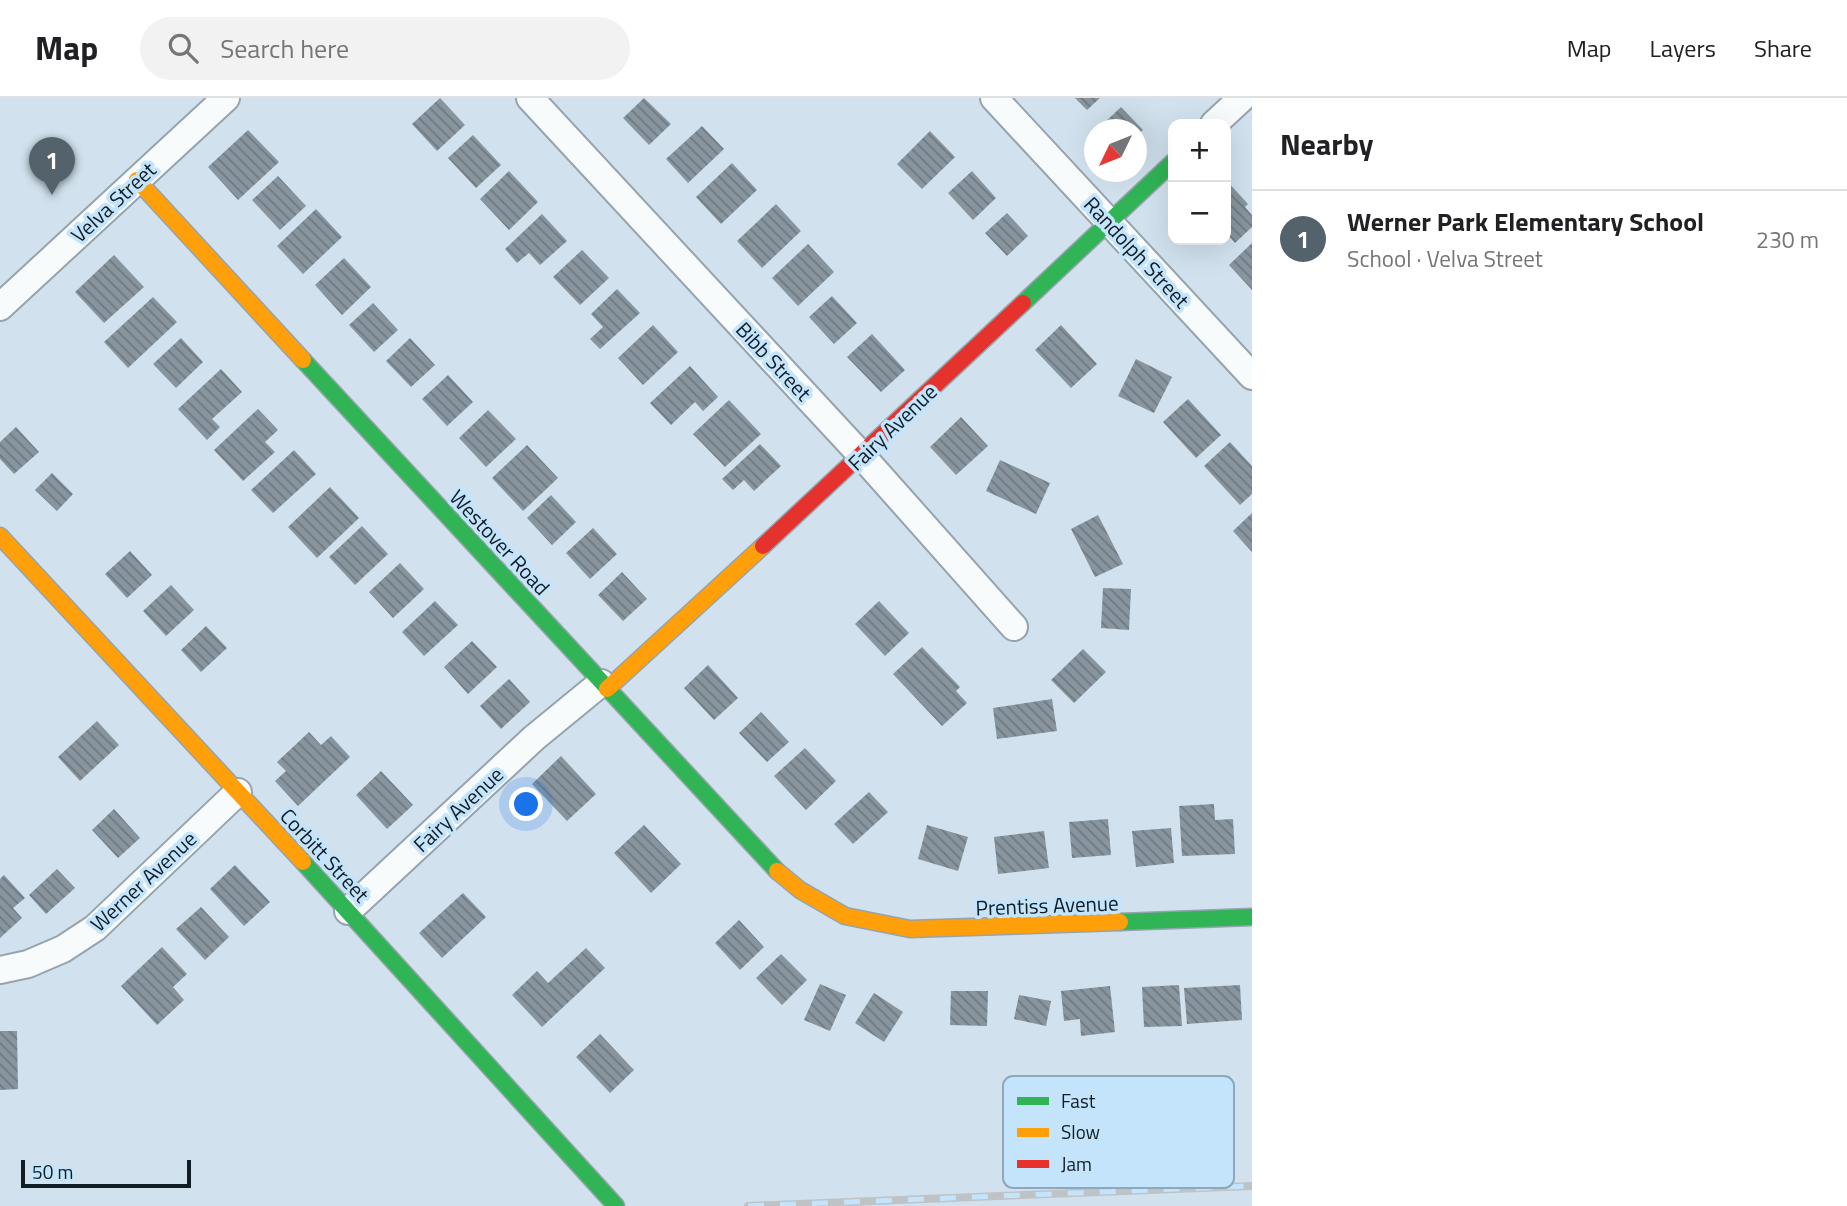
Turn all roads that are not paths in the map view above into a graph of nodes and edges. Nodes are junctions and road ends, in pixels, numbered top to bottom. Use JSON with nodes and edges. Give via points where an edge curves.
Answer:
{"nodes":[{"id":1,"x":226,"y":98,"type":"edge"},
{"id":2,"x":530,"y":98,"type":"edge"},
{"id":3,"x":994,"y":98,"type":"edge"},
{"id":4,"x":1242,"y":98,"type":"edge"},
{"id":5,"x":1219,"y":119,"type":"edge"},
{"id":6,"x":1168,"y":167,"type":"edge"},
{"id":7,"x":137,"y":180,"type":"junction"},
{"id":8,"x":1109,"y":222,"type":"junction"},
{"id":9,"x":0,"y":307,"type":"edge"},
{"id":10,"x":1252,"y":376,"type":"edge"},
{"id":11,"x":862,"y":456,"type":"junction"},
{"id":12,"x":0,"y":536,"type":"edge"},
{"id":13,"x":1014,"y":627,"type":"dead end"},
{"id":14,"x":604,"y":686,"type":"junction"},
{"id":15,"x":237,"y":792,"type":"junction"},
{"id":16,"x":348,"y":911,"type":"junction"},
{"id":17,"x":845,"y":916,"type":"joint"},
{"id":18,"x":1252,"y":917,"type":"edge"},
{"id":19,"x":0,"y":970,"type":"edge"},
{"id":20,"x":616,"y":1206,"type":"edge"}],
"edges":[{"from":1,"to":7,"type":"street","name":"Velva Street"},
{"from":2,"to":11,"type":"street","name":"Bibb Street"},
{"from":3,"to":8,"type":"street","name":"Randolph Street"},
{"from":4,"to":5,"type":"street"},
{"from":6,"to":8,"type":"street","name":"Fairy Avenue"},
{"from":7,"to":9,"type":"street","name":"Velva Street"},
{"from":7,"to":14,"type":"street","name":"Westover Road"},
{"from":8,"to":10,"type":"street","name":"Randolph Street"},
{"from":8,"to":11,"type":"street","name":"Fairy Avenue"},
{"from":11,"to":13,"type":"street","name":"Bibb Street"},
{"from":11,"to":14,"type":"street","name":"Fairy Avenue"},
{"from":12,"to":15,"type":"street","name":"Corbitt Street"},
{"from":14,"to":16,"type":"street","name":"Fairy Avenue","via":[[534,738]]},
{"from":14,"to":17,"type":"street","name":"Westover Road","via":[[767,863],[800,890]]},
{"from":15,"to":16,"type":"street","name":"Corbitt Street"},
{"from":15,"to":19,"type":"street","name":"Werner Avenue","via":[[95,928],[63,949]]},
{"from":16,"to":20,"type":"street","name":"Corbitt Street"},
{"from":17,"to":18,"type":"street","name":"Prentiss Avenue","via":[[886,926],[935,930]]}]}
